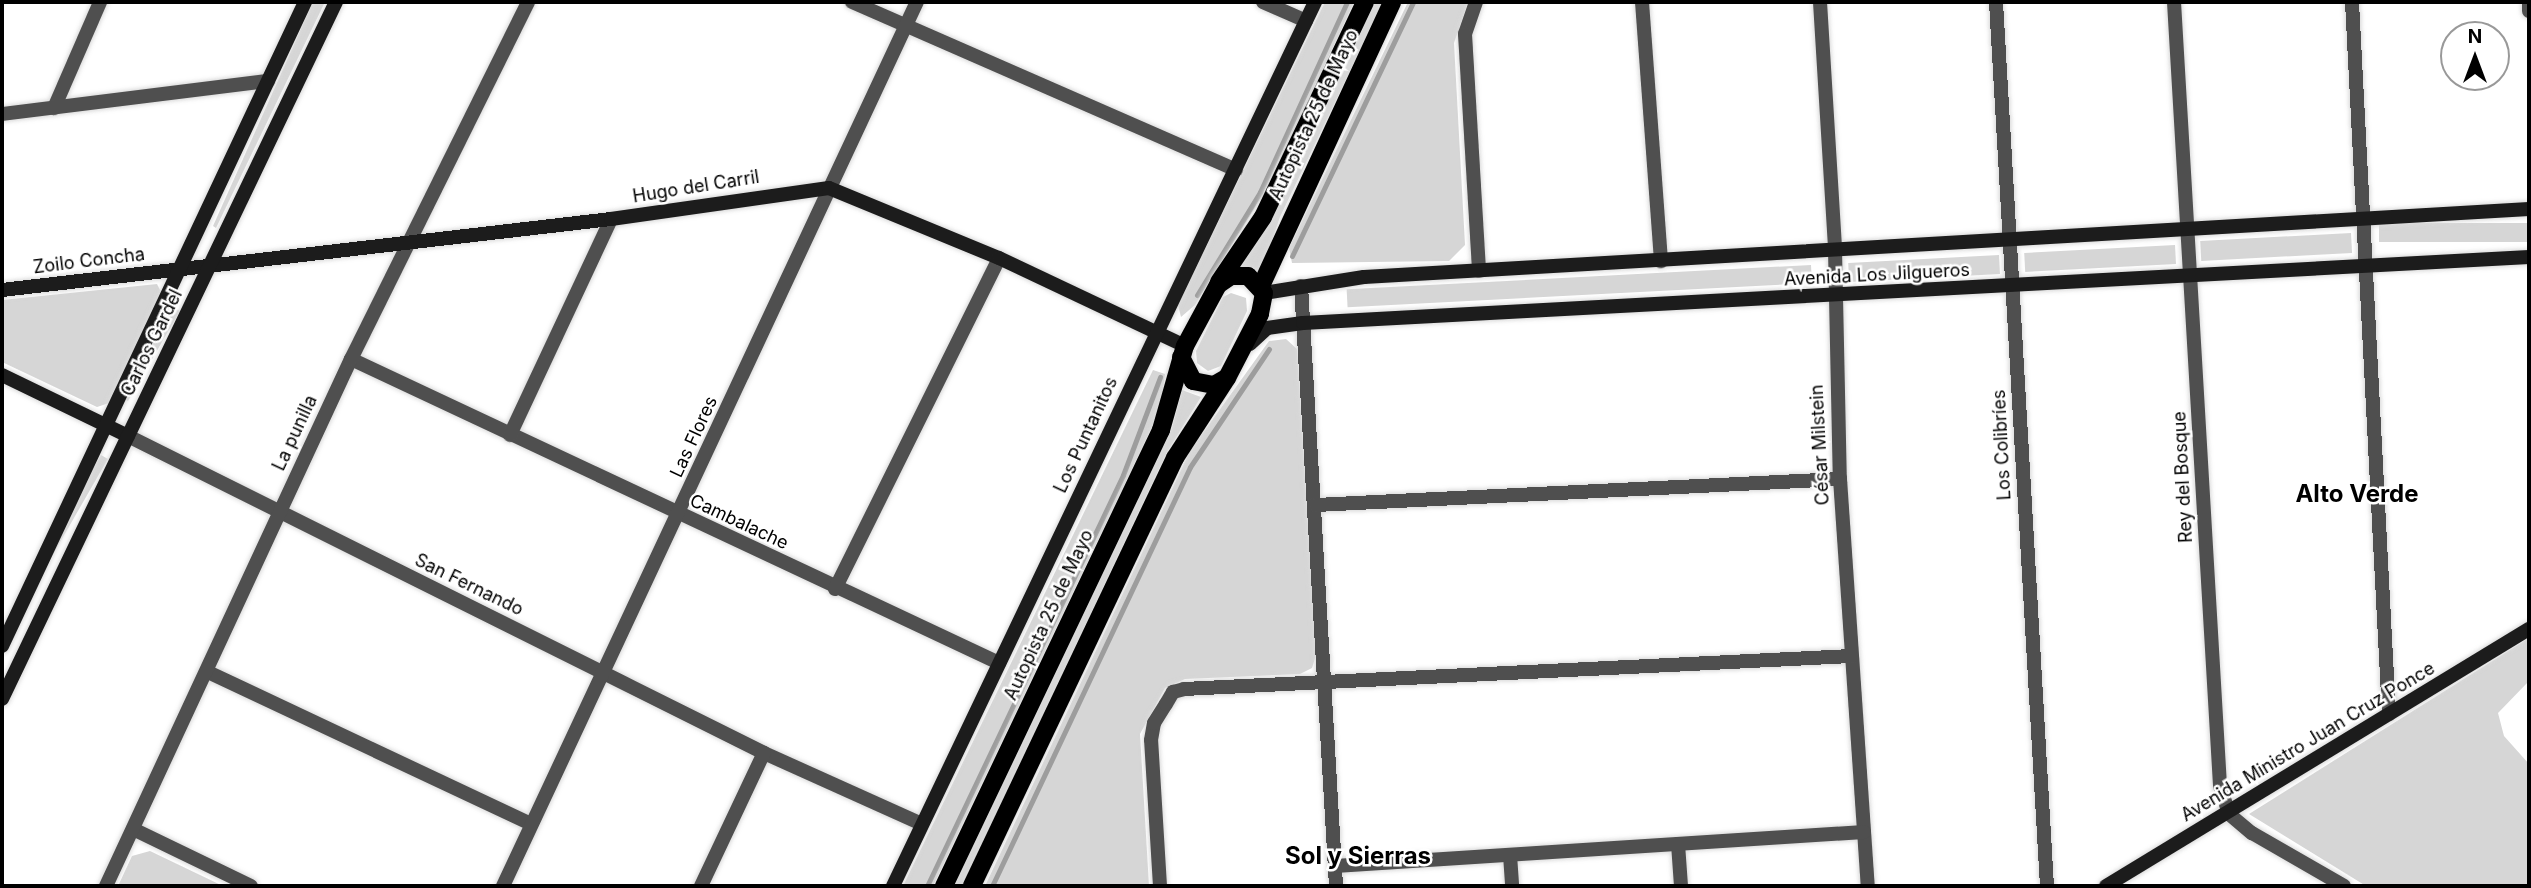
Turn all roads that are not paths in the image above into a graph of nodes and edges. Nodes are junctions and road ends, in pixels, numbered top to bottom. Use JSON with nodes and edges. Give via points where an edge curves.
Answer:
{"nodes":[{"id":1,"x":100,"y":2,"type":"edge"},
{"id":2,"x":305,"y":2,"type":"edge"},
{"id":3,"x":335,"y":2,"type":"edge"},
{"id":4,"x":528,"y":2,"type":"edge"},
{"id":5,"x":852,"y":2,"type":"edge"},
{"id":6,"x":917,"y":2,"type":"edge"},
{"id":7,"x":1263,"y":2,"type":"edge"},
{"id":8,"x":1315,"y":2,"type":"edge"},
{"id":9,"x":1365,"y":2,"type":"edge"},
{"id":10,"x":1392,"y":2,"type":"edge"},
{"id":11,"x":1476,"y":2,"type":"edge"},
{"id":12,"x":1642,"y":2,"type":"edge"},
{"id":13,"x":1820,"y":2,"type":"edge"},
{"id":14,"x":1996,"y":2,"type":"edge"},
{"id":15,"x":2174,"y":2,"type":"edge"},
{"id":16,"x":2352,"y":2,"type":"edge"},
{"id":17,"x":2529,"y":2,"type":"edge"},
{"id":18,"x":2529,"y":11,"type":"edge"},
{"id":19,"x":1306,"y":21,"type":"junction"},
{"id":20,"x":905,"y":26,"type":"junction"},
{"id":21,"x":268,"y":81,"type":"junction"},
{"id":22,"x":54,"y":107,"type":"junction"},
{"id":23,"x":2,"y":114,"type":"edge"},
{"id":24,"x":1236,"y":170,"type":"junction"},
{"id":25,"x":829,"y":188,"type":"junction"},
{"id":26,"x":2529,"y":209,"type":"edge"},
{"id":27,"x":611,"y":219,"type":"junction"},
{"id":28,"x":2365,"y":221,"type":"junction"},
{"id":29,"x":2187,"y":230,"type":"junction"},
{"id":30,"x":2010,"y":242,"type":"junction"},
{"id":31,"x":408,"y":243,"type":"junction"},
{"id":32,"x":1835,"y":249,"type":"junction"},
{"id":33,"x":2529,"y":257,"type":"edge"},
{"id":34,"x":999,"y":258,"type":"junction"},
{"id":35,"x":1661,"y":261,"type":"junction"},
{"id":36,"x":210,"y":267,"type":"junction"},
{"id":37,"x":2366,"y":267,"type":"junction"},
{"id":38,"x":180,"y":270,"type":"junction"},
{"id":39,"x":1479,"y":271,"type":"junction"},
{"id":40,"x":2191,"y":276,"type":"junction"},
{"id":41,"x":1218,"y":285,"type":"junction"},
{"id":42,"x":1301,"y":286,"type":"junction"},
{"id":43,"x":2013,"y":288,"type":"junction"},
{"id":44,"x":1262,"y":289,"type":"junction"},
{"id":45,"x":2,"y":290,"type":"edge"},
{"id":46,"x":1833,"y":296,"type":"junction"},
{"id":47,"x":1303,"y":323,"type":"junction"},
{"id":48,"x":1156,"y":334,"type":"junction"},
{"id":49,"x":1183,"y":352,"type":"junction"},
{"id":50,"x":1240,"y":356,"type":"junction"},
{"id":51,"x":351,"y":359,"type":"junction"},
{"id":52,"x":2,"y":375,"type":"edge"},
{"id":53,"x":1227,"y":378,"type":"junction"},
{"id":54,"x":107,"y":424,"type":"junction"},
{"id":55,"x":510,"y":435,"type":"junction"},
{"id":56,"x":128,"y":436,"type":"junction"},
{"id":57,"x":1840,"y":479,"type":"junction"},
{"id":58,"x":1316,"y":505,"type":"junction"},
{"id":59,"x":278,"y":514,"type":"junction"},
{"id":60,"x":680,"y":515,"type":"junction"},
{"id":61,"x":835,"y":589,"type":"junction"},
{"id":62,"x":2529,"y":629,"type":"edge"},
{"id":63,"x":2,"y":646,"type":"edge"},
{"id":64,"x":1851,"y":656,"type":"junction"},
{"id":65,"x":999,"y":663,"type":"junction"},
{"id":66,"x":8,"y":672,"type":"edge"},
{"id":67,"x":208,"y":672,"type":"junction"},
{"id":68,"x":605,"y":672,"type":"junction"},
{"id":69,"x":1327,"y":683,"type":"junction"},
{"id":70,"x":2,"y":699,"type":"edge"},
{"id":71,"x":2389,"y":714,"type":"junction"},
{"id":72,"x":764,"y":752,"type":"junction"},
{"id":73,"x":2229,"y":814,"type":"junction"},
{"id":74,"x":531,"y":824,"type":"junction"},
{"id":75,"x":922,"y":824,"type":"junction"},
{"id":76,"x":133,"y":829,"type":"junction"},
{"id":77,"x":1864,"y":832,"type":"junction"},
{"id":78,"x":1678,"y":844,"type":"junction"},
{"id":79,"x":1510,"y":855,"type":"junction"},
{"id":80,"x":1335,"y":866,"type":"junction"},
{"id":81,"x":106,"y":886,"type":"edge"},
{"id":82,"x":251,"y":886,"type":"edge"},
{"id":83,"x":503,"y":886,"type":"edge"},
{"id":84,"x":701,"y":886,"type":"edge"},
{"id":85,"x":893,"y":886,"type":"edge"},
{"id":86,"x":944,"y":886,"type":"edge"},
{"id":87,"x":972,"y":886,"type":"edge"},
{"id":88,"x":1160,"y":886,"type":"edge"},
{"id":89,"x":1336,"y":886,"type":"edge"},
{"id":90,"x":1512,"y":886,"type":"edge"},
{"id":91,"x":1681,"y":886,"type":"edge"},
{"id":92,"x":1868,"y":886,"type":"edge"},
{"id":93,"x":2047,"y":886,"type":"edge"},
{"id":94,"x":2106,"y":886,"type":"edge"},
{"id":95,"x":2344,"y":886,"type":"edge"}],
"edges":[{"from":1,"to":22,"type":"street"},
{"from":2,"to":21,"type":"street","name":"Carlos Gardel"},
{"from":3,"to":36,"type":"street","name":"Carlos Gardel"},
{"from":4,"to":31,"type":"street","name":"La punilla"},
{"from":5,"to":20,"type":"street"},
{"from":6,"to":20,"type":"street","name":"Las Flores"},
{"from":7,"to":19,"type":"street"},
{"from":8,"to":19,"type":"street","name":"Los Puntanitos"},
{"from":9,"to":41,"type":"main road","name":"Autopista 25 de Mayo","via":[[1263,217]]},
{"from":10,"to":44,"type":"main road","name":"Autopista 25 de Mayo"},
{"from":11,"to":39,"type":"street","via":[[1467,19],[1466,47]]},
{"from":12,"to":35,"type":"street"},
{"from":13,"to":32,"type":"street","name":"César Milstein"},
{"from":14,"to":30,"type":"street","name":"Los Colibríes"},
{"from":15,"to":29,"type":"street","name":"Rey del Bosque"},
{"from":16,"to":28,"type":"street"},
{"from":17,"to":18,"type":"street"},
{"from":19,"to":24,"type":"street","name":"Los Puntanitos"},
{"from":20,"to":24,"type":"street"},
{"from":20,"to":25,"type":"street","name":"Las Flores"},
{"from":21,"to":22,"type":"street"},
{"from":21,"to":38,"type":"street","name":"Carlos Gardel"},
{"from":22,"to":23,"type":"street"},
{"from":24,"to":48,"type":"street","name":"Los Puntanitos"},
{"from":25,"to":27,"type":"street","name":"Hugo del Carril"},
{"from":25,"to":34,"type":"street"},
{"from":25,"to":60,"type":"street","name":"Las Flores"},
{"from":26,"to":28,"type":"street","name":"Avenida Los Jilgueros"},
{"from":27,"to":31,"type":"street","name":"Hugo del Carril"},
{"from":27,"to":55,"type":"street"},
{"from":28,"to":29,"type":"street","name":"Avenida Los Jilgueros"},
{"from":28,"to":37,"type":"street"},
{"from":29,"to":30,"type":"street","name":"Avenida Los Jilgueros"},
{"from":29,"to":40,"type":"street","name":"Rey del Bosque"},
{"from":30,"to":32,"type":"street","name":"Avenida Los Jilgueros"},
{"from":30,"to":43,"type":"street","name":"Los Colibríes"},
{"from":31,"to":36,"type":"street","name":"Hugo del Carril"},
{"from":31,"to":51,"type":"street","name":"La punilla"},
{"from":32,"to":35,"type":"street","name":"Avenida Los Jilgueros"},
{"from":32,"to":46,"type":"street","name":"César Milstein"},
{"from":33,"to":37,"type":"street","name":"Avenida Los Jilgueros"},
{"from":34,"to":48,"type":"street"},
{"from":34,"to":61,"type":"street"},
{"from":35,"to":39,"type":"street","name":"Avenida Los Jilgueros"},
{"from":36,"to":38,"type":"street","name":"Hugo del Carril"},
{"from":36,"to":56,"type":"street","name":"Carlos Gardel"},
{"from":37,"to":40,"type":"street","name":"Avenida Los Jilgueros"},
{"from":37,"to":71,"type":"street"},
{"from":38,"to":45,"type":"street","name":"Zoilo Concha"},
{"from":38,"to":54,"type":"street","name":"Carlos Gardel"},
{"from":39,"to":42,"type":"street","name":"Avenida Los Jilgueros"},
{"from":40,"to":43,"type":"street","name":"Avenida Los Jilgueros"},
{"from":40,"to":73,"type":"street","name":"Rey del Bosque","via":[[2220,786]]},
{"from":41,"to":44,"type":"main road","via":[[1240,274]]},
{"from":41,"to":49,"type":"main road","name":"Autopista 25 de Mayo"},
{"from":42,"to":44,"type":"street","name":"Avenida Los Jilgueros"},
{"from":42,"to":47,"type":"street"},
{"from":43,"to":46,"type":"street","name":"Avenida Los Jilgueros"},
{"from":43,"to":93,"type":"street","name":"Los Colibríes"},
{"from":44,"to":50,"type":"main road","name":"Autopista 25 de Mayo","via":[[1260,314]]},
{"from":46,"to":47,"type":"street","name":"Avenida Los Jilgueros"},
{"from":46,"to":57,"type":"street","name":"César Milstein"},
{"from":47,"to":50,"type":"street","name":"Avenida Los Jilgueros","via":[[1267,328]]},
{"from":47,"to":58,"type":"street"},
{"from":48,"to":49,"type":"street"},
{"from":48,"to":65,"type":"street","name":"Los Puntanitos"},
{"from":49,"to":53,"type":"main road","via":[[1192,381],[1214,385]]},
{"from":49,"to":86,"type":"main road","name":"Autopista 25 de Mayo","via":[[1161,430]]},
{"from":50,"to":53,"type":"main road","name":"Autopista 25 de Mayo"},
{"from":51,"to":55,"type":"street","name":"Cambalache"},
{"from":51,"to":59,"type":"street","name":"La punilla"},
{"from":52,"to":54,"type":"street","name":"San Fernando"},
{"from":53,"to":87,"type":"main road","via":[[1175,458]]},
{"from":54,"to":56,"type":"street","name":"San Fernando"},
{"from":54,"to":63,"type":"street","name":"Carlos Gardel"},
{"from":55,"to":60,"type":"street","name":"Cambalache"},
{"from":56,"to":59,"type":"street","name":"San Fernando"},
{"from":56,"to":66,"type":"street","name":"Carlos Gardel"},
{"from":57,"to":58,"type":"street"},
{"from":57,"to":64,"type":"street","name":"César Milstein"},
{"from":58,"to":69,"type":"street"},
{"from":59,"to":67,"type":"street","name":"La punilla"},
{"from":59,"to":68,"type":"street","name":"San Fernando"},
{"from":60,"to":61,"type":"street","name":"Cambalache"},
{"from":60,"to":68,"type":"street","name":"Las Flores"},
{"from":61,"to":65,"type":"street","name":"Cambalache"},
{"from":62,"to":71,"type":"street","name":"Avenida Ministro Juan Cruz Ponce"},
{"from":64,"to":69,"type":"street"},
{"from":64,"to":77,"type":"street","name":"César Milstein"},
{"from":65,"to":75,"type":"street","name":"Los Puntanitos"},
{"from":66,"to":70,"type":"street","name":"Carlos Gardel"},
{"from":67,"to":74,"type":"street"},
{"from":67,"to":76,"type":"street","name":"La punilla"},
{"from":68,"to":72,"type":"street","name":"San Fernando"},
{"from":68,"to":74,"type":"street","name":"Las Flores"},
{"from":69,"to":80,"type":"street"},
{"from":69,"to":88,"type":"street","via":[[1174,692],[1154,723],[1151,740]]},
{"from":71,"to":73,"type":"street","name":"Avenida Ministro Juan Cruz Ponce"},
{"from":72,"to":75,"type":"street","name":"San Fernando"},
{"from":72,"to":84,"type":"street"},
{"from":73,"to":94,"type":"street","name":"Avenida Ministro Juan Cruz Ponce"},
{"from":73,"to":95,"type":"street","via":[[2252,833]]},
{"from":74,"to":83,"type":"street","name":"Las Flores"},
{"from":75,"to":85,"type":"street","name":"Los Puntanitos"},
{"from":76,"to":81,"type":"street","name":"La punilla"},
{"from":76,"to":82,"type":"street"},
{"from":77,"to":78,"type":"street"},
{"from":77,"to":92,"type":"street","name":"César Milstein"},
{"from":78,"to":79,"type":"street"},
{"from":78,"to":91,"type":"street"},
{"from":79,"to":80,"type":"street"},
{"from":79,"to":90,"type":"street"},
{"from":80,"to":89,"type":"street"}]}
